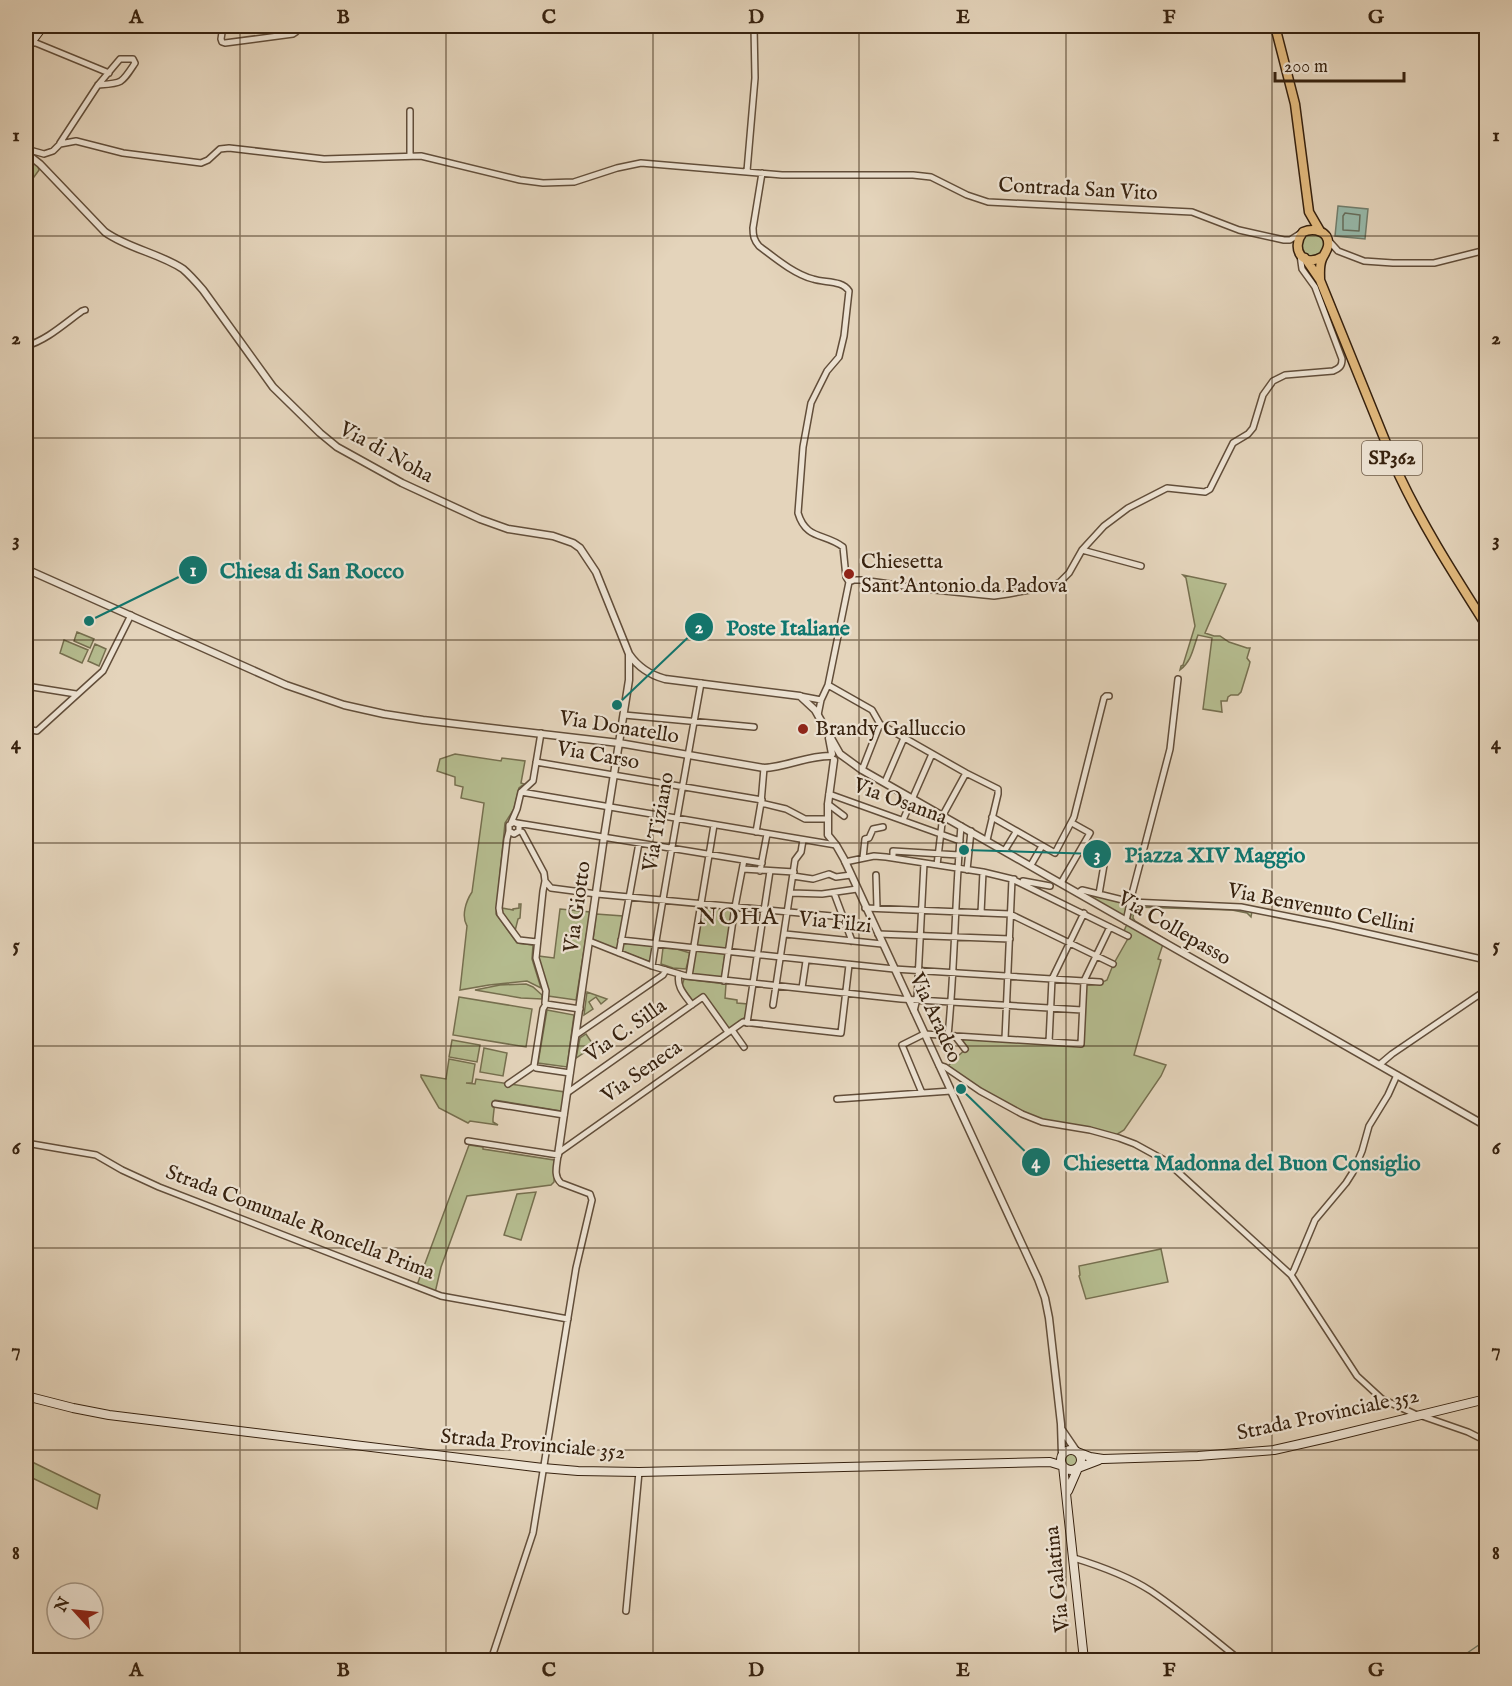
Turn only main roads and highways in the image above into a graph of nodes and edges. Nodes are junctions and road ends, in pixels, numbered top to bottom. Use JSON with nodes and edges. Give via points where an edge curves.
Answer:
{"nodes":[{"id":1,"x":43,"y":26,"type":"edge"},
{"id":2,"x":1275,"y":26,"type":"edge"},
{"id":3,"x":27,"y":44,"type":"edge"},
{"id":4,"x":1310,"y":212,"type":"junction"},
{"id":5,"x":1320,"y":231,"type":"junction"},
{"id":6,"x":1303,"y":232,"type":"junction"},
{"id":7,"x":1301,"y":254,"type":"junction"},
{"id":8,"x":1322,"y":257,"type":"junction"},
{"id":9,"x":1320,"y":280,"type":"junction"},
{"id":10,"x":1486,"y":626,"type":"edge"},
{"id":11,"x":26,"y":1396,"type":"edge"},
{"id":12,"x":1486,"y":1399,"type":"edge"},
{"id":13,"x":1077,"y":1452,"type":"junction"},
{"id":14,"x":1062,"y":1455,"type":"junction"},
{"id":15,"x":1103,"y":1459,"type":"junction"},
{"id":16,"x":1042,"y":1461,"type":"junction"},
{"id":17,"x":1063,"y":1466,"type":"junction"},
{"id":18,"x":1078,"y":1468,"type":"junction"},
{"id":19,"x":1067,"y":1494,"type":"junction"},
{"id":20,"x":1084,"y":1660,"type":"edge"}],
"edges":[{"from":1,"to":3,"type":"main road"},
{"from":2,"to":4,"type":"main road","via":[[1295,104]]},
{"from":4,"to":5,"type":"main road"},
{"from":4,"to":6,"type":"main road"},
{"from":5,"to":6,"type":"main road"},
{"from":5,"to":8,"type":"main road","number":"SP362","via":[[1328,240]]},
{"from":6,"to":7,"type":"main road","via":[[1297,243]]},
{"from":7,"to":8,"type":"main road","via":[[1317,260]]},
{"from":7,"to":9,"type":"main road","number":"SP362"},
{"from":8,"to":9,"type":"main road","number":"SP362"},
{"from":9,"to":10,"type":"main road","number":"SP362","via":[[1413,505]]},
{"from":11,"to":16,"type":"main road","name":"Strada Provinciale 352","via":[[109,1415],[578,1471]]},
{"from":12,"to":15,"type":"main road","name":"Strada Provinciale 352","via":[[1274,1450]]},
{"from":13,"to":14,"type":"main road","via":[[1070,1450]]},
{"from":13,"to":15,"type":"main road","name":"Strada Provinciale 352"},
{"from":13,"to":18,"type":"main road","via":[[1081,1459]]},
{"from":14,"to":16,"type":"main road","name":"Strada Provinciale 352"},
{"from":14,"to":17,"type":"main road"},
{"from":15,"to":18,"type":"main road","name":"Strada Provinciale 352"},
{"from":16,"to":17,"type":"main road","name":"Strada Provinciale 352"},
{"from":17,"to":18,"type":"main road","via":[[1070,1470]]},
{"from":17,"to":19,"type":"main road","name":"Via Galatina"},
{"from":18,"to":19,"type":"main road","name":"Via Galatina"},
{"from":19,"to":20,"type":"main road","name":"Via Galatina"}]}
